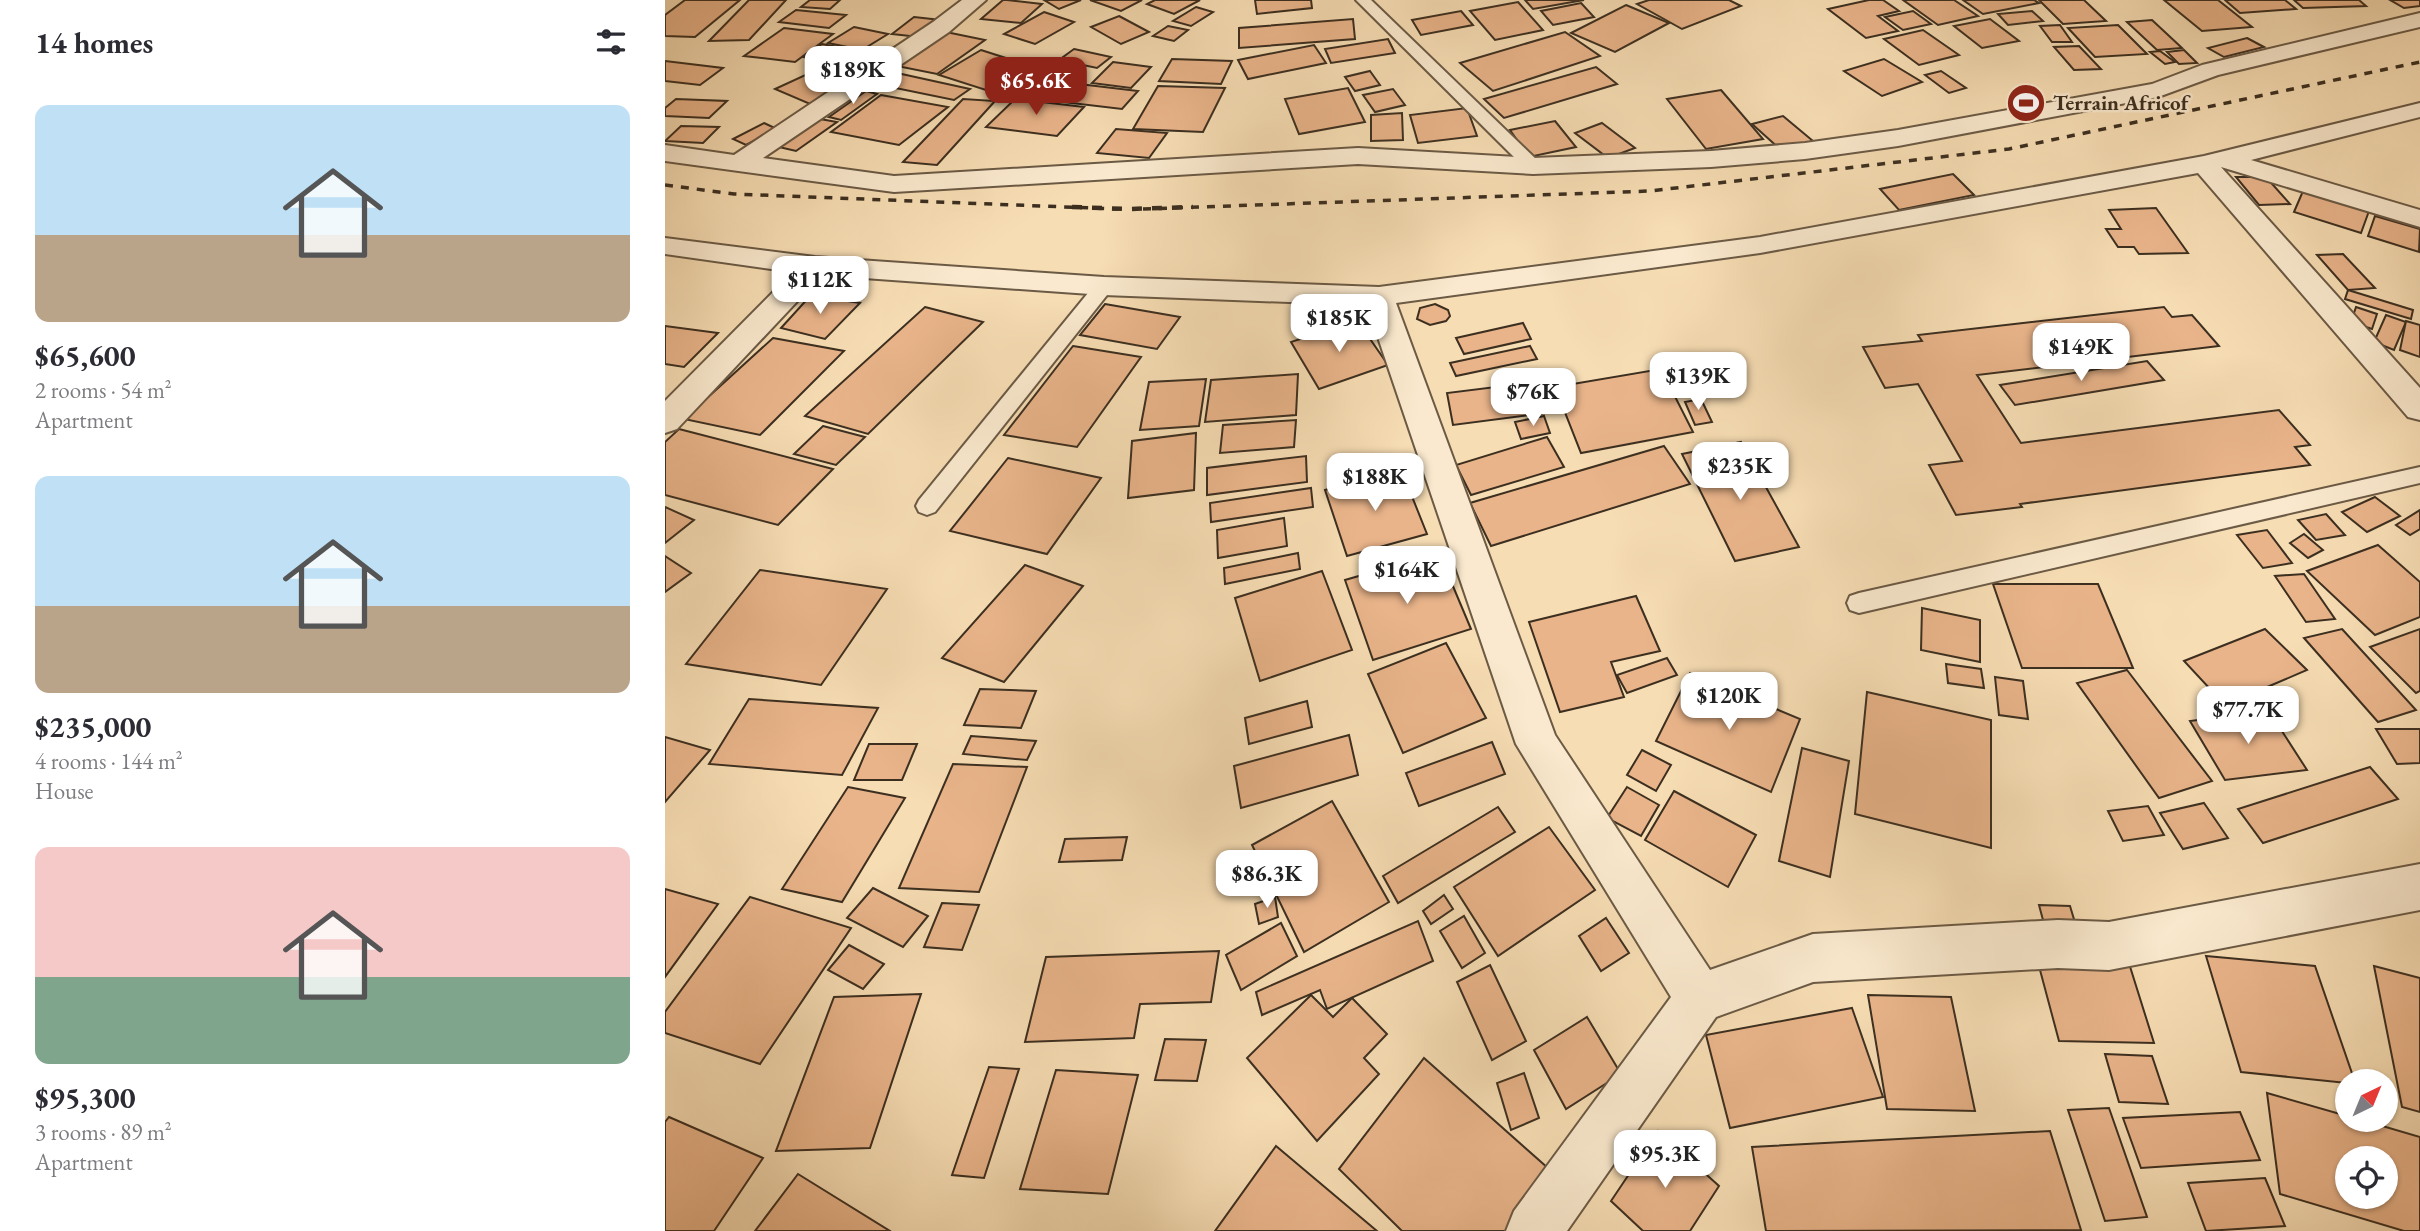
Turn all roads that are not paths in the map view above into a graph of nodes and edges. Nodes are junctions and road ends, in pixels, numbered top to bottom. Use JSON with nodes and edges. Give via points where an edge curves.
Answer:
{"nodes":[{"id":1,"x":975,"y":0,"type":"edge"},
{"id":2,"x":1363,"y":0,"type":"edge"},
{"id":3,"x":2420,"y":20,"type":"edge"},
{"id":4,"x":2420,"y":110,"type":"edge"},
{"id":5,"x":665,"y":153,"type":"edge"},
{"id":6,"x":2214,"y":162,"type":"junction"},
{"id":7,"x":739,"y":163,"type":"junction"},
{"id":8,"x":1533,"y":166,"type":"junction"},
{"id":9,"x":2420,"y":219,"type":"edge"},
{"id":10,"x":665,"y":247,"type":"edge"},
{"id":11,"x":815,"y":266,"type":"junction"},
{"id":12,"x":1104,"y":286,"type":"junction"},
{"id":13,"x":1379,"y":296,"type":"junction"},
{"id":14,"x":2420,"y":409,"type":"edge"},
{"id":15,"x":665,"y":421,"type":"edge"},
{"id":16,"x":2420,"y":475,"type":"edge"},
{"id":17,"x":927,"y":506,"type":"dead end"},
{"id":18,"x":1859,"y":603,"type":"dead end"},
{"id":19,"x":2420,"y":887,"type":"edge"},
{"id":20,"x":1700,"y":998,"type":"junction"},
{"id":21,"x":1534,"y":1231,"type":"edge"}],
"edges":[{"from":1,"to":7,"type":"street"},
{"from":2,"to":8,"type":"lane"},
{"from":3,"to":8,"type":"street","via":[[2210,70],[2158,90],[1898,138],[1711,159]]},
{"from":4,"to":6,"type":"street"},
{"from":5,"to":7,"type":"street"},
{"from":6,"to":9,"type":"street"},
{"from":6,"to":13,"type":"street","via":[[1760,245]]},
{"from":6,"to":14,"type":"street"},
{"from":7,"to":8,"type":"street","via":[[894,184],[1358,156]]},
{"from":10,"to":11,"type":"street"},
{"from":11,"to":12,"type":"street"},
{"from":11,"to":15,"type":"street"},
{"from":12,"to":13,"type":"street"},
{"from":12,"to":17,"type":"lane"},
{"from":13,"to":20,"type":"street","via":[[1537,744]]},
{"from":16,"to":18,"type":"lane"},
{"from":19,"to":20,"type":"street","via":[[2109,946],[2058,944],[1813,958]]},
{"from":20,"to":21,"type":"street"}]}
